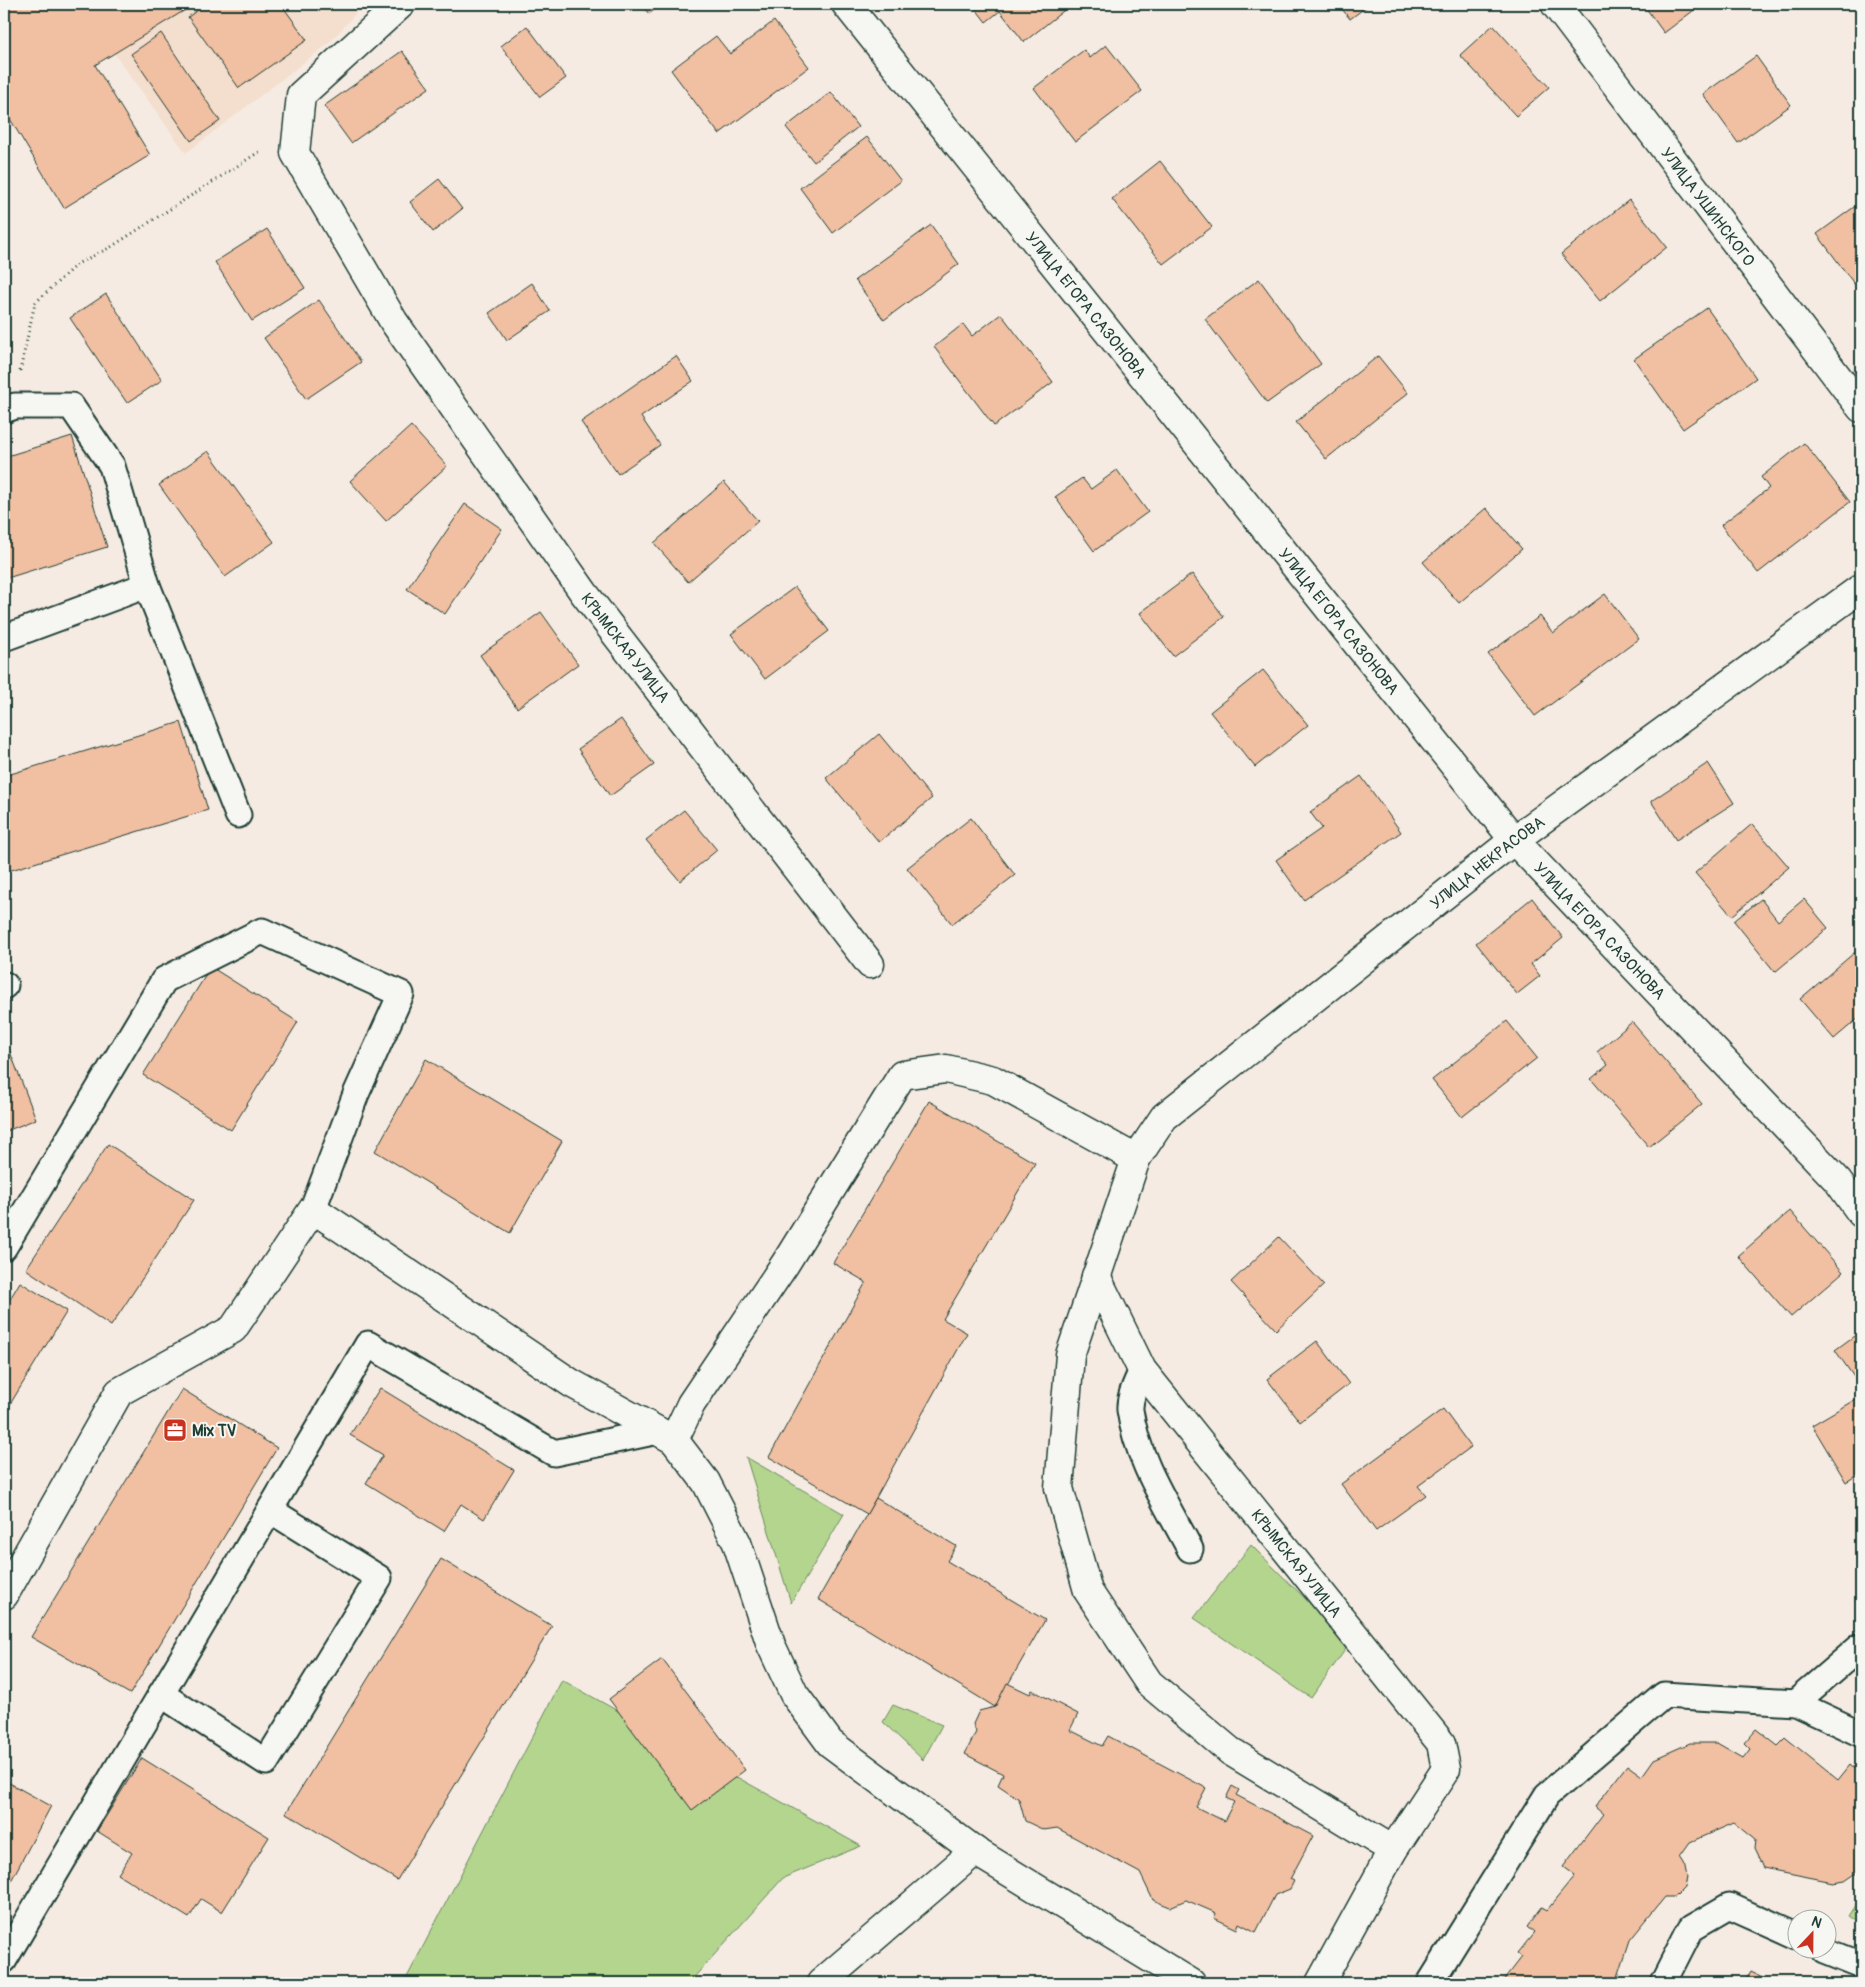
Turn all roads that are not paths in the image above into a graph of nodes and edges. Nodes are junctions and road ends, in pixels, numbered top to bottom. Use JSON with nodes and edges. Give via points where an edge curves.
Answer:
{"nodes":[{"id":1,"x":401,"y":4,"type":"edge"},
{"id":2,"x":846,"y":4,"type":"edge"},
{"id":3,"x":1555,"y":4,"type":"edge"},
{"id":4,"x":9,"y":408,"type":"edge"},
{"id":5,"x":1861,"y":408,"type":"edge"},
{"id":6,"x":147,"y":585,"type":"junction"},
{"id":7,"x":1861,"y":588,"type":"edge"},
{"id":8,"x":4,"y":638,"type":"edge"},
{"id":9,"x":238,"y":815,"type":"dead end"},
{"id":10,"x":1514,"y":840,"type":"junction"},
{"id":11,"x":870,"y":964,"type":"dead end"},
{"id":12,"x":1136,"y":1159,"type":"junction"},
{"id":13,"x":313,"y":1209,"type":"junction"},
{"id":14,"x":1861,"y":1213,"type":"edge"},
{"id":15,"x":4,"y":1248,"type":"edge"},
{"id":16,"x":1096,"y":1276,"type":"junction"},
{"id":17,"x":1142,"y":1370,"type":"junction"},
{"id":18,"x":666,"y":1435,"type":"junction"},
{"id":19,"x":270,"y":1510,"type":"junction"},
{"id":20,"x":1190,"y":1549,"type":"dead end"},
{"id":21,"x":4,"y":1595,"type":"edge"},
{"id":22,"x":1861,"y":1646,"type":"edge"},
{"id":23,"x":161,"y":1694,"type":"junction"},
{"id":24,"x":1795,"y":1703,"type":"junction"},
{"id":25,"x":1861,"y":1734,"type":"edge"},
{"id":26,"x":1393,"y":1850,"type":"junction"},
{"id":27,"x":975,"y":1851,"type":"junction"},
{"id":28,"x":1788,"y":1933,"type":"edge"},
{"id":29,"x":1838,"y":1956,"type":"edge"},
{"id":30,"x":4,"y":1960,"type":"edge"},
{"id":31,"x":1861,"y":1965,"type":"edge"},
{"id":32,"x":821,"y":1983,"type":"edge"},
{"id":33,"x":1191,"y":1983,"type":"edge"},
{"id":34,"x":1320,"y":1983,"type":"edge"},
{"id":35,"x":1430,"y":1983,"type":"edge"},
{"id":36,"x":1663,"y":1983,"type":"edge"}],
"edges":[{"from":1,"to":11,"type":"street","name":"КРЫМСКАЯ УЛИЦА","via":[[301,96],[295,153],[394,322],[584,593]]},
{"from":2,"to":10,"type":"street","name":"УЛИЦА ЕГОРА САЗОНОВА"},
{"from":3,"to":5,"type":"street","name":"УЛИЦА УШИНСКОГО"},
{"from":4,"to":6,"type":"lane","via":[[71,406],[112,466]]},
{"from":6,"to":8,"type":"lane"},
{"from":6,"to":9,"type":"lane"},
{"from":7,"to":10,"type":"street","name":"УЛИЦА НЕКРАСОВА"},
{"from":10,"to":12,"type":"street","name":"УЛИЦА НЕКРАСОВА","via":[[1164,1117]]},
{"from":10,"to":14,"type":"street","name":"УЛИЦА ЕГОРА САЗОНОВА","via":[[1838,1181]]},
{"from":12,"to":16,"type":"street","name":"УЛИЦА НЕКРАСОВА"},
{"from":12,"to":18,"type":"street","via":[[993,1080],[946,1069],[902,1075],[785,1264],[692,1404]]},
{"from":13,"to":15,"type":"lane","via":[[356,1094],[401,994],[262,930],[164,980]]},
{"from":13,"to":18,"type":"street","via":[[571,1383]]},
{"from":13,"to":21,"type":"street","via":[[233,1329],[120,1392]]},
{"from":16,"to":17,"type":"street","name":"КРЫМСКАЯ УЛИЦА"},
{"from":16,"to":26,"type":"street","name":"УЛИЦА НЕКРАСОВА","via":[[1070,1355],[1059,1488],[1088,1591],[1156,1689],[1230,1751]]},
{"from":17,"to":20,"type":"lane","via":[[1133,1389],[1130,1409],[1143,1458]]},
{"from":17,"to":26,"type":"street","name":"КРЫМСКАЯ УЛИЦА","via":[[1441,1743],[1446,1769]]},
{"from":18,"to":19,"type":"lane","via":[[554,1453],[368,1344]]},
{"from":18,"to":27,"type":"street","via":[[706,1482],[737,1543],[771,1645],[794,1694],[830,1744]]},
{"from":19,"to":23,"type":"lane"},
{"from":19,"to":23,"type":"lane","via":[[379,1578],[266,1762]]},
{"from":22,"to":24,"type":"lane"},
{"from":23,"to":30,"type":"lane"},
{"from":24,"to":25,"type":"lane"},
{"from":24,"to":35,"type":"lane","via":[[1664,1696],[1547,1795]]},
{"from":26,"to":34,"type":"street","name":"КРЫМСКАЯ УЛИЦА"},
{"from":27,"to":32,"type":"street"},
{"from":27,"to":33,"type":"street"},
{"from":28,"to":36,"type":"lane","via":[[1729,1906],[1691,1928]]},
{"from":29,"to":31,"type":"lane"}]}
